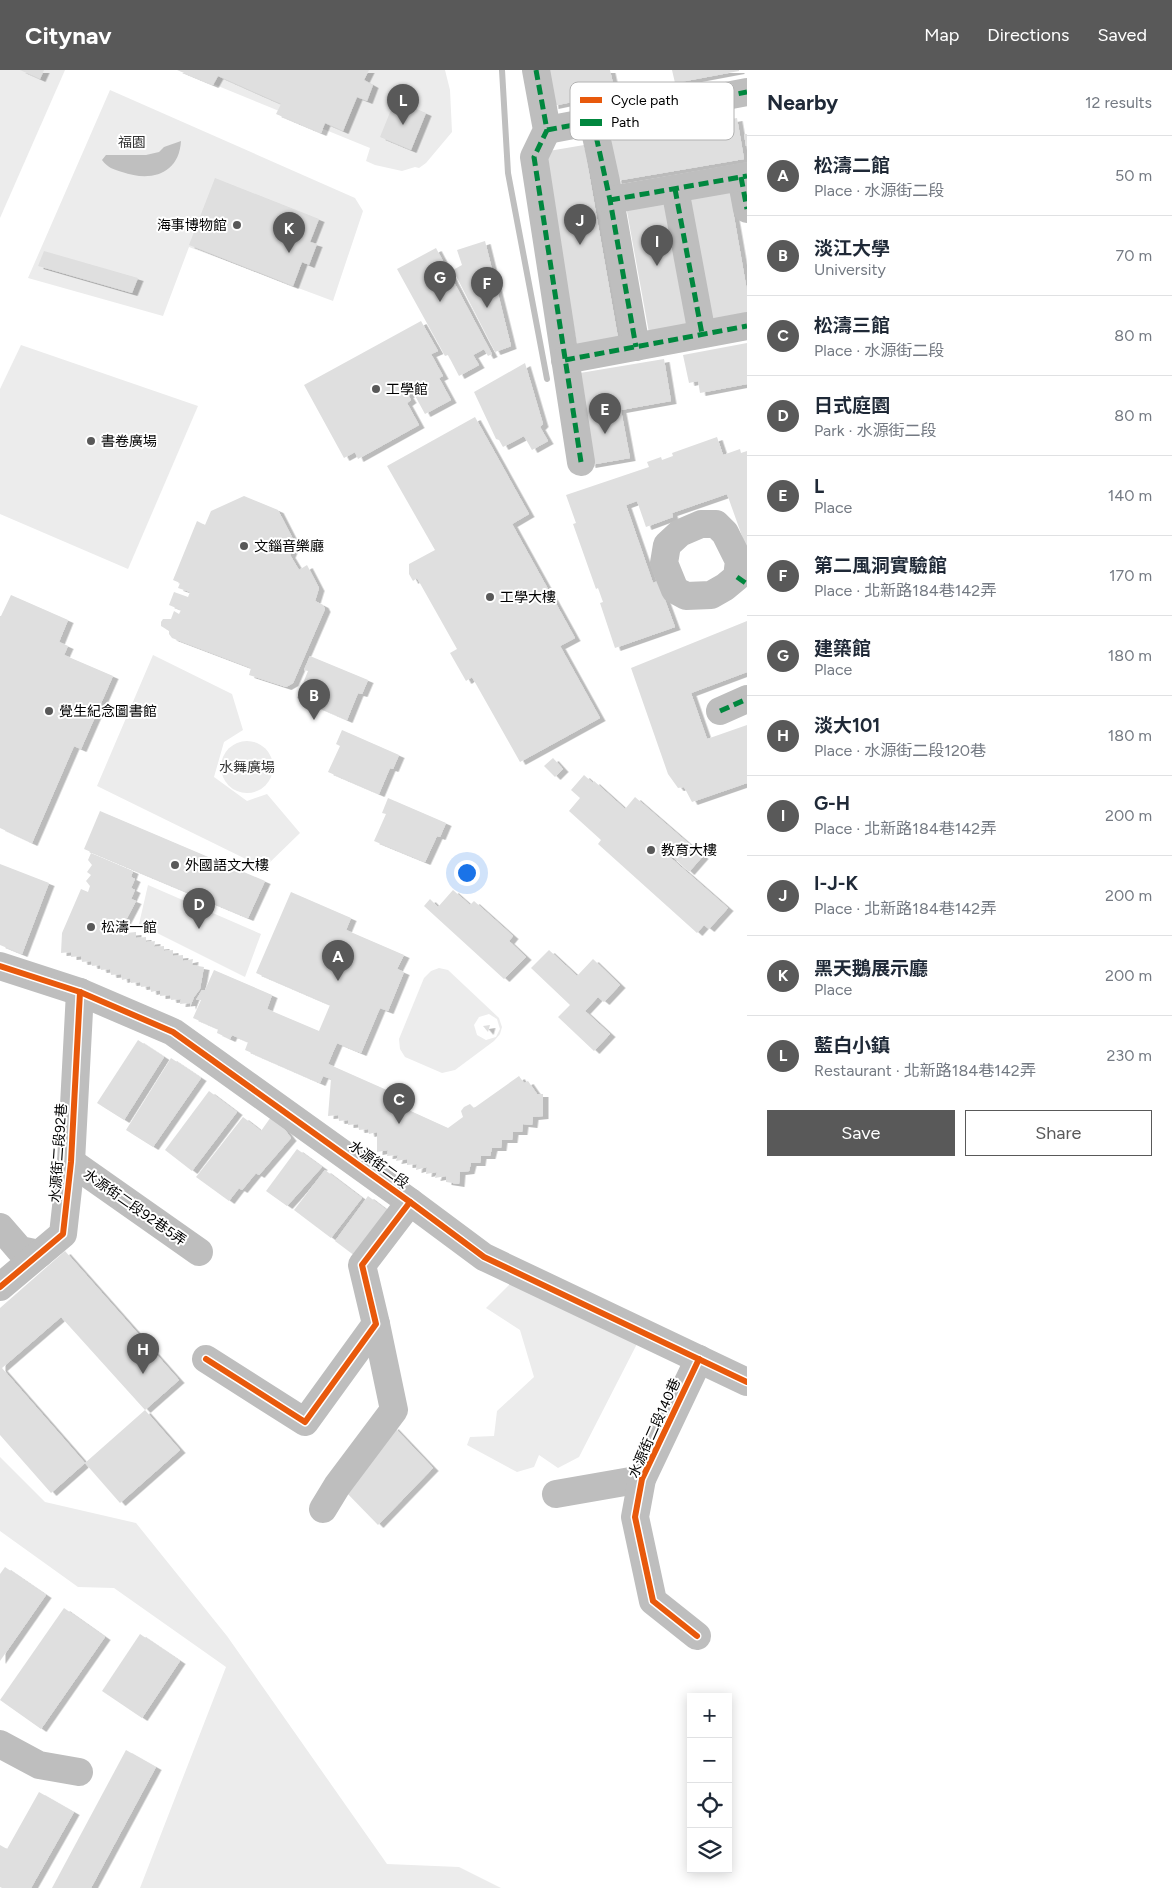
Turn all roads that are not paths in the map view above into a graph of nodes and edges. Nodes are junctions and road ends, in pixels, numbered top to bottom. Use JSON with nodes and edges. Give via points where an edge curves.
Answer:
{"nodes":[{"id":1,"x":536,"y":70,"type":"edge"},
{"id":2,"x":747,"y":92,"type":"edge"},
{"id":3,"x":734,"y":95,"type":"edge"},
{"id":4,"x":570,"y":126,"type":"edge"},
{"id":5,"x":547,"y":130,"type":"junction"},
{"id":6,"x":597,"y":140,"type":"edge"},
{"id":7,"x":744,"y":177,"type":"edge"},
{"id":8,"x":675,"y":189,"type":"junction"},
{"id":9,"x":610,"y":200,"type":"junction"},
{"id":10,"x":747,"y":209,"type":"edge"},
{"id":11,"x":747,"y":326,"type":"edge"},
{"id":12,"x":702,"y":334,"type":"junction"},
{"id":13,"x":636,"y":347,"type":"junction"},
{"id":14,"x":565,"y":360,"type":"junction"},
{"id":15,"x":581,"y":462,"type":"dead end"},
{"id":16,"x":747,"y":699,"type":"edge"},
{"id":17,"x":720,"y":711,"type":"dead end"},
{"id":18,"x":0,"y":966,"type":"edge"},
{"id":19,"x":80,"y":992,"type":"junction"},
{"id":20,"x":72,"y":1162,"type":"junction"},
{"id":21,"x":410,"y":1202,"type":"junction"},
{"id":22,"x":0,"y":1227,"type":"edge"},
{"id":23,"x":199,"y":1252,"type":"dead end"},
{"id":24,"x":39,"y":1254,"type":"junction"},
{"id":25,"x":0,"y":1287,"type":"edge"},
{"id":26,"x":376,"y":1324,"type":"junction"},
{"id":27,"x":206,"y":1359,"type":"dead end"},
{"id":28,"x":698,"y":1359,"type":"junction"},
{"id":29,"x":747,"y":1382,"type":"edge"},
{"id":30,"x":642,"y":1479,"type":"junction"},
{"id":31,"x":556,"y":1494,"type":"dead end"},
{"id":32,"x":323,"y":1509,"type":"dead end"},
{"id":33,"x":697,"y":1636,"type":"dead end"},
{"id":34,"x":0,"y":1744,"type":"edge"},
{"id":35,"x":79,"y":1772,"type":"dead end"}],
"edges":[{"from":1,"to":5,"type":"street"},
{"from":2,"to":3,"type":"street"},
{"from":4,"to":5,"type":"street"},
{"from":5,"to":14,"type":"street","via":[[534,157]]},
{"from":6,"to":9,"type":"street"},
{"from":7,"to":8,"type":"street"},
{"from":7,"to":10,"type":"street"},
{"from":8,"to":9,"type":"street"},
{"from":8,"to":12,"type":"street"},
{"from":9,"to":13,"type":"street"},
{"from":11,"to":12,"type":"street"},
{"from":12,"to":13,"type":"street"},
{"from":13,"to":14,"type":"street"},
{"from":14,"to":15,"type":"street"},
{"from":16,"to":17,"type":"street"},
{"from":18,"to":19,"type":"street","name":"水源街二段"},
{"from":19,"to":20,"type":"street","name":"水源街二段92巷"},
{"from":19,"to":21,"type":"street","name":"水源街二段","via":[[173,1032]]},
{"from":20,"to":23,"type":"street","name":"水源街二段92巷5弄"},
{"from":20,"to":24,"type":"street","name":"水源街二段92巷","via":[[63,1234]]},
{"from":21,"to":26,"type":"street","via":[[362,1265]]},
{"from":21,"to":28,"type":"street","name":"水源街二段","via":[[484,1257]]},
{"from":22,"to":24,"type":"street","via":[[20,1250]]},
{"from":24,"to":25,"type":"street","name":"水源街二段92巷"},
{"from":26,"to":27,"type":"street","via":[[305,1422]]},
{"from":26,"to":32,"type":"street","via":[[394,1410]]},
{"from":28,"to":29,"type":"street","name":"水源街二段"},
{"from":28,"to":30,"type":"street","name":"水源街二段140巷"},
{"from":30,"to":31,"type":"street"},
{"from":30,"to":33,"type":"street","name":"水源街二段140巷","via":[[635,1517],[654,1601]]},
{"from":34,"to":35,"type":"street","via":[[39,1765]]}]}
